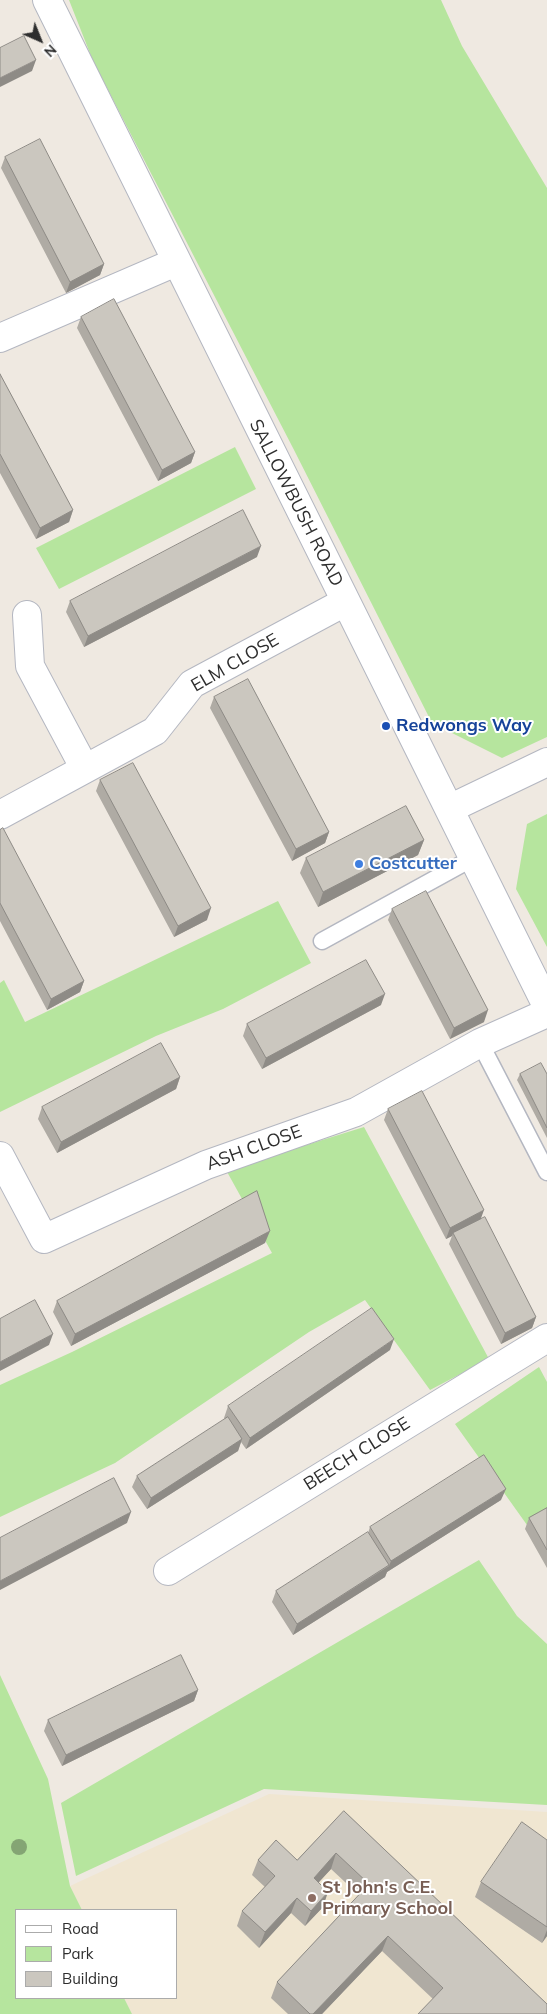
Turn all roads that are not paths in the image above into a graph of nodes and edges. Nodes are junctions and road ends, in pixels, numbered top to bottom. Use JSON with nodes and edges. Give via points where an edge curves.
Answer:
{"nodes":[{"id":1,"x":47,"y":0,"type":"edge"},
{"id":2,"x":176,"y":262,"type":"junction"},
{"id":3,"x":0,"y":338,"type":"edge"},
{"id":4,"x":345,"y":602,"type":"junction"},
{"id":5,"x":28,"y":615,"type":"dead end"},
{"id":6,"x":547,"y":762,"type":"edge"},
{"id":7,"x":85,"y":769,"type":"junction"},
{"id":8,"x":449,"y":808,"type":"junction"},
{"id":9,"x":0,"y":815,"type":"edge"},
{"id":10,"x":473,"y":858,"type":"junction"},
{"id":11,"x":322,"y":941,"type":"dead end"},
{"id":12,"x":547,"y":1006,"type":"edge"},
{"id":13,"x":547,"y":1013,"type":"edge"},
{"id":14,"x":480,"y":1043,"type":"junction"},
{"id":15,"x":0,"y":1156,"type":"edge"},
{"id":16,"x":547,"y":1172,"type":"edge"},
{"id":17,"x":547,"y":1338,"type":"edge"},
{"id":18,"x":168,"y":1572,"type":"dead end"}],
"edges":[{"from":1,"to":2,"type":"street","name":"SALLOWBUSH ROAD"},
{"from":2,"to":3,"type":"street"},
{"from":2,"to":4,"type":"street","name":"SALLOWBUSH ROAD"},
{"from":4,"to":7,"type":"street","name":"ELM CLOSE","via":[[192,684],[155,731]]},
{"from":4,"to":8,"type":"street","name":"SALLOWBUSH ROAD"},
{"from":5,"to":7,"type":"street","via":[[30,666]]},
{"from":6,"to":8,"type":"street"},
{"from":7,"to":9,"type":"street","name":"ELM CLOSE"},
{"from":8,"to":10,"type":"street","name":"SALLOWBUSH ROAD"},
{"from":10,"to":11,"type":"lane"},
{"from":10,"to":12,"type":"street","name":"SALLOWBUSH ROAD"},
{"from":13,"to":14,"type":"street","name":"ASH CLOSE"},
{"from":14,"to":15,"type":"street","name":"ASH CLOSE","via":[[356,1112],[206,1164],[44,1239]]},
{"from":14,"to":16,"type":"lane"},
{"from":17,"to":18,"type":"street","name":"BEECH CLOSE"}]}
